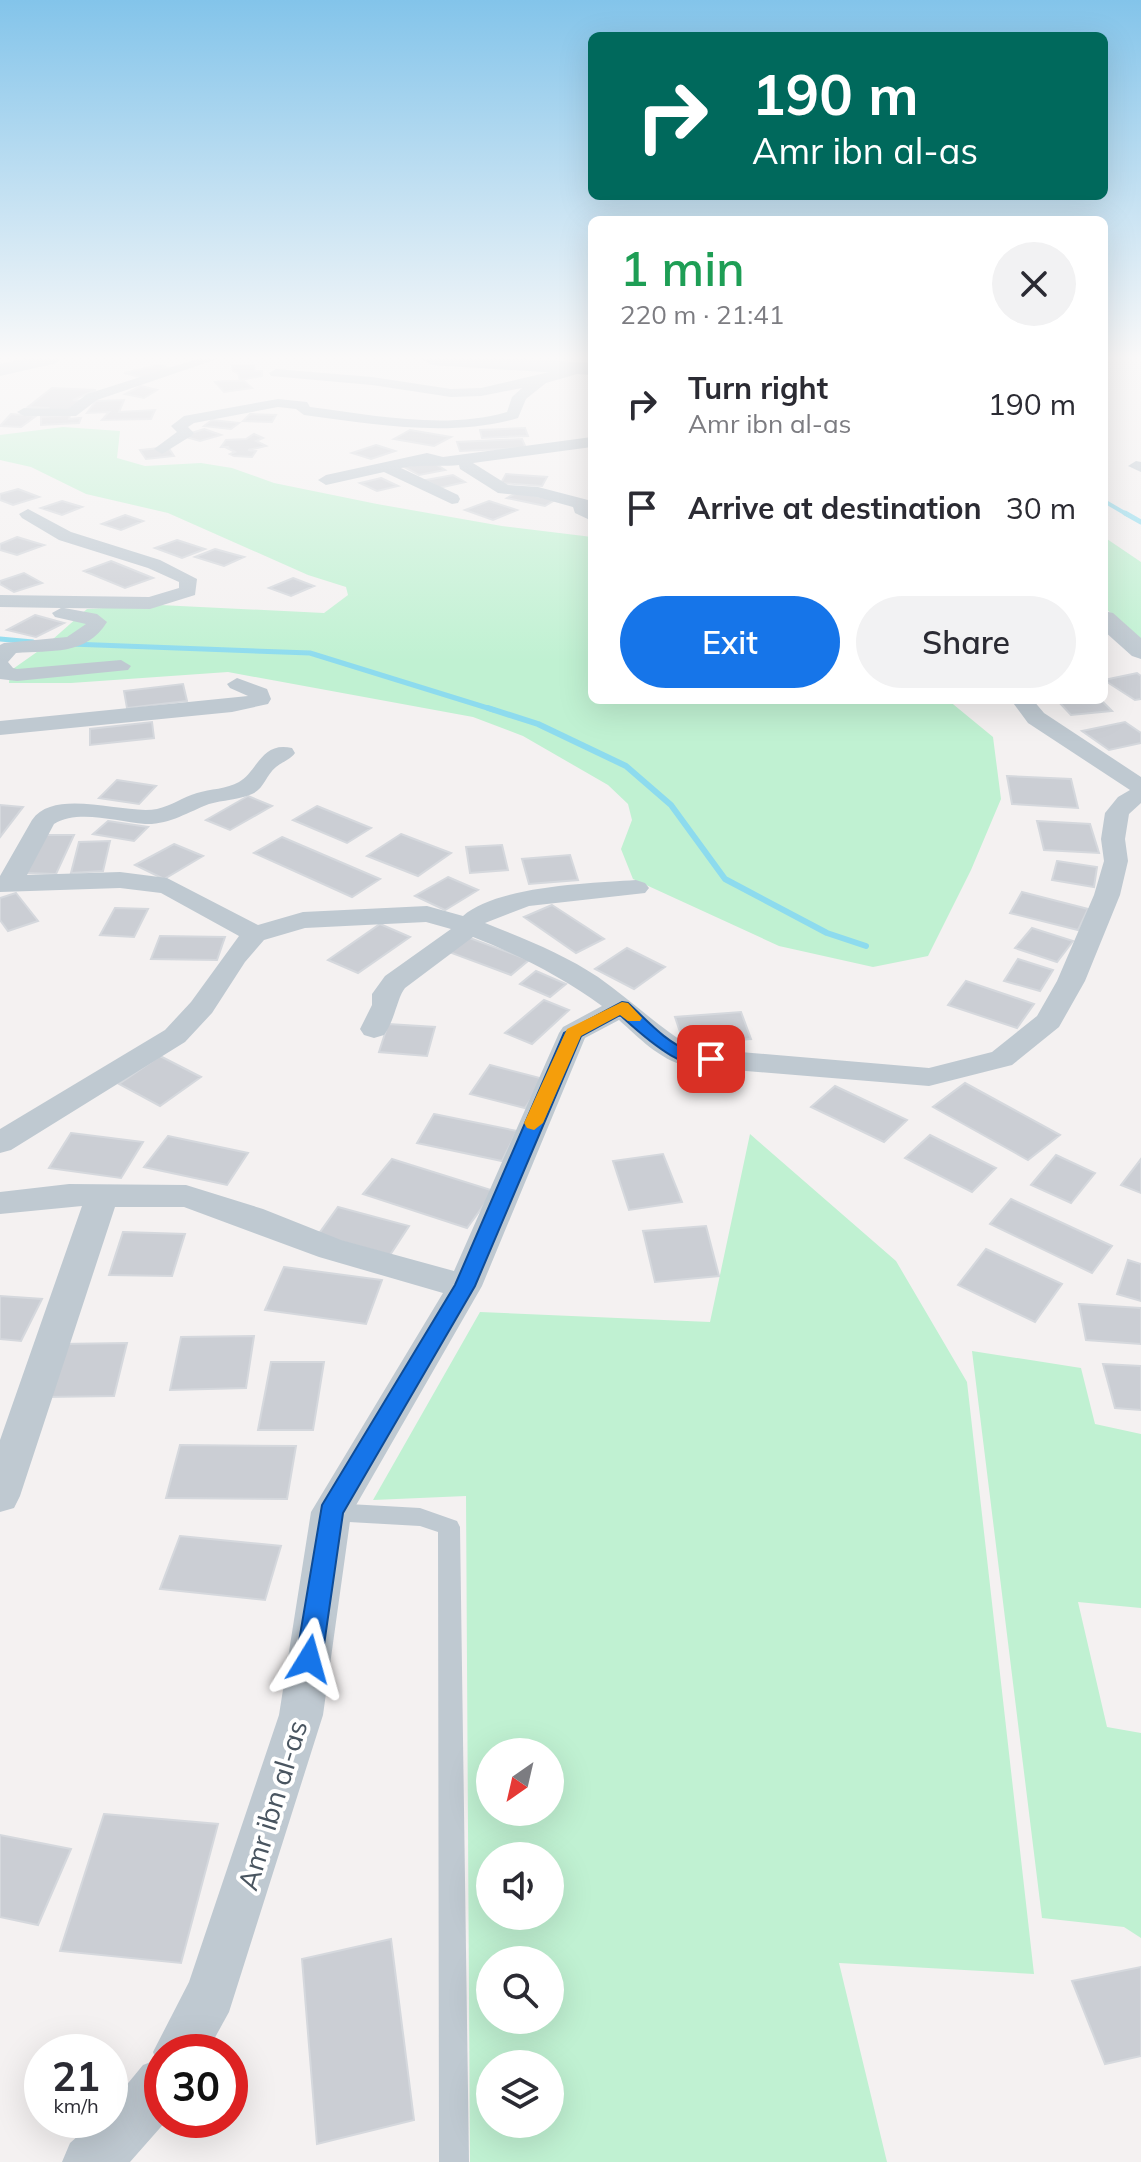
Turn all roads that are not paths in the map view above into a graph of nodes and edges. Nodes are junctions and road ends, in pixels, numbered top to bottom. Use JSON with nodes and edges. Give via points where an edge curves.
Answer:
{"nodes":[{"id":1,"x":418,"y":460,"type":"edge"},
{"id":2,"x":440,"y":460,"type":"edge"},
{"id":3,"x":480,"y":460,"type":"edge"},
{"id":4,"x":577,"y":460,"type":"edge"},
{"id":5,"x":461,"y":463,"type":"junction"},
{"id":6,"x":561,"y":463,"type":"dead end"},
{"id":7,"x":386,"y":467,"type":"junction"},
{"id":8,"x":522,"y":468,"type":"dead end"},
{"id":9,"x":326,"y":480,"type":"dead end"},
{"id":10,"x":452,"y":499,"type":"dead end"},
{"id":11,"x":588,"y":508,"type":"edge"},
{"id":12,"x":28,"y":514,"type":"dead end"},
{"id":13,"x":0,"y":604,"type":"edge"},
{"id":14,"x":1108,"y":622,"type":"edge"},
{"id":15,"x":1141,"y":651,"type":"edge"},
{"id":16,"x":0,"y":659,"type":"edge"},
{"id":17,"x":0,"y":665,"type":"edge"},
{"id":18,"x":121,"y":666,"type":"dead end"},
{"id":19,"x":237,"y":684,"type":"dead end"},
{"id":20,"x":1025,"y":704,"type":"edge"},
{"id":21,"x":0,"y":728,"type":"edge"},
{"id":22,"x":284,"y":753,"type":"dead end"},
{"id":23,"x":1141,"y":787,"type":"edge"},
{"id":24,"x":1141,"y":794,"type":"edge"},
{"id":25,"x":5,"y":884,"type":"edge"},
{"id":26,"x":636,"y":888,"type":"dead end"},
{"id":27,"x":468,"y":926,"type":"junction"},
{"id":28,"x":255,"y":934,"type":"junction"},
{"id":29,"x":622,"y":1007,"type":"junction"},
{"id":30,"x":374,"y":1029,"type":"dead end"},
{"id":31,"x":0,"y":1143,"type":"edge"},
{"id":32,"x":102,"y":1196,"type":"junction"},
{"id":33,"x":0,"y":1203,"type":"edge"},
{"id":34,"x":465,"y":1286,"type":"junction"},
{"id":35,"x":0,"y":1496,"type":"edge"},
{"id":36,"x":331,"y":1512,"type":"junction"},
{"id":37,"x":189,"y":2034,"type":"edge"},
{"id":38,"x":144,"y":2107,"type":"edge"},
{"id":39,"x":107,"y":2154,"type":"edge"},
{"id":40,"x":454,"y":2162,"type":"edge"}],
"edges":[{"from":1,"to":7,"type":"street"},
{"from":2,"to":5,"type":"street"},
{"from":3,"to":5,"type":"street"},
{"from":4,"to":6,"type":"street"},
{"from":5,"to":8,"type":"street"},
{"from":5,"to":11,"type":"street","via":[[504,490],[538,492]]},
{"from":7,"to":9,"type":"street"},
{"from":7,"to":10,"type":"street"},
{"from":12,"to":13,"type":"street","via":[[65,536],[188,579],[188,591],[150,603]]},
{"from":13,"to":16,"type":"street","via":[[77,614],[97,622],[92,632],[75,641],[11,647]]},
{"from":14,"to":15,"type":"street"},
{"from":17,"to":18,"type":"street","via":[[6,674],[17,675]]},
{"from":19,"to":21,"type":"street","via":[[260,693],[260,699]]},
{"from":20,"to":23,"type":"street","via":[[1036,718]]},
{"from":22,"to":25,"type":"street","via":[[265,764],[245,789],[165,815],[56,813],[44,820]]},
{"from":24,"to":29,"type":"street","via":[[1117,813],[1113,872],[1097,926],[1071,981],[1049,1021],[1002,1059],[929,1077],[686,1057]]},
{"from":25,"to":28,"type":"street","via":[[120,880],[167,886]]},
{"from":26,"to":27,"type":"street","via":[[527,899],[495,908]]},
{"from":27,"to":28,"type":"street","via":[[427,914],[370,916],[303,920]]},
{"from":27,"to":29,"type":"street","via":[[584,980]]},
{"from":27,"to":30,"type":"street","via":[[395,982]]},
{"from":28,"to":31,"type":"street","via":[[175,1036]]},
{"from":29,"to":34,"type":"street","name":"Amr ibn al-as","via":[[573,1033]]},
{"from":32,"to":33,"type":"street"},
{"from":32,"to":34,"type":"street","via":[[186,1196],[331,1249]]},
{"from":32,"to":35,"type":"street"},
{"from":34,"to":36,"type":"street","name":"Amr ibn al-as"},
{"from":36,"to":37,"type":"street","name":"Amr ibn al-as","via":[[301,1715],[211,1994]]},
{"from":36,"to":40,"type":"lane","via":[[420,1517],[449,1527]]},
{"from":38,"to":39,"type":"street"}]}
